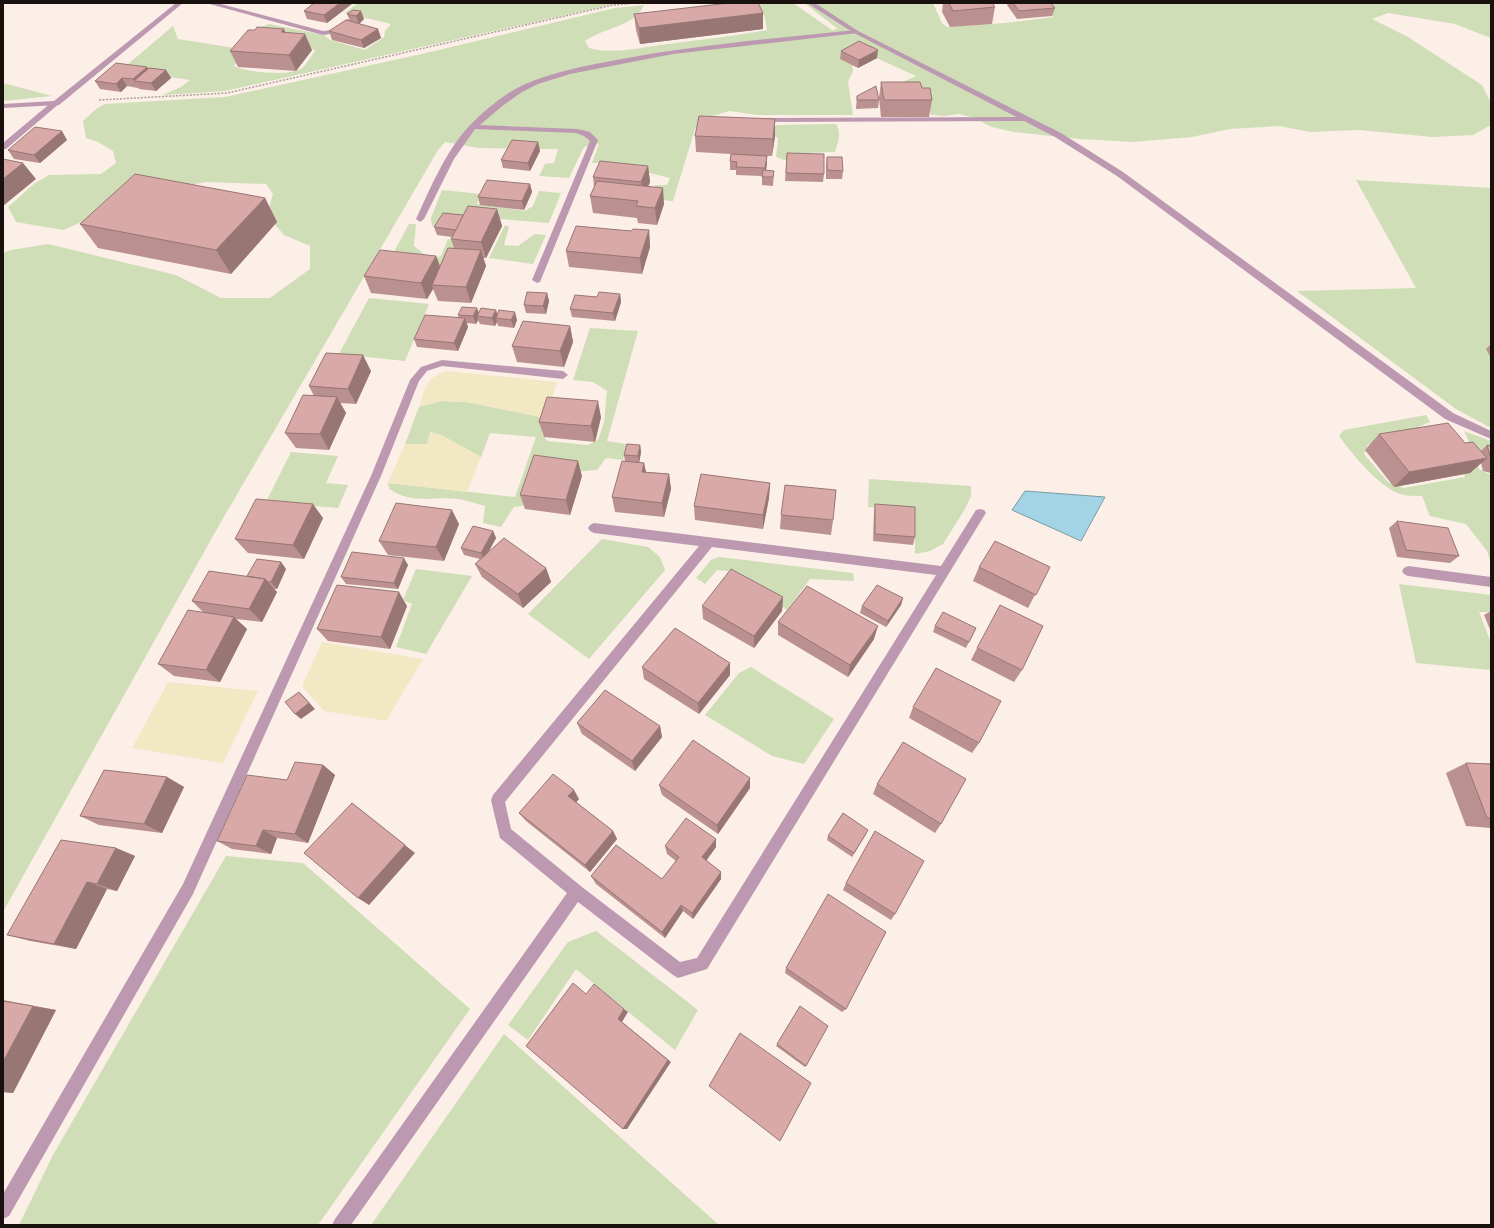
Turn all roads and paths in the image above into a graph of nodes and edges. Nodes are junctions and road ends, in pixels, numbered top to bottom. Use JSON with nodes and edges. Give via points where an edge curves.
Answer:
{"nodes":[{"id":1,"x":180,"y":3,"type":"edge"},
{"id":2,"x":209,"y":3,"type":"edge"},
{"id":3,"x":637,"y":3,"type":"edge"},
{"id":4,"x":810,"y":3,"type":"edge"},
{"id":5,"x":349,"y":20,"type":"edge"},
{"id":6,"x":856,"y":32,"type":"junction"},
{"id":7,"x":56,"y":103,"type":"junction"},
{"id":8,"x":3,"y":106,"type":"edge"},
{"id":9,"x":1027,"y":119,"type":"junction"},
{"id":10,"x":756,"y":120,"type":"edge"},
{"id":11,"x":473,"y":127,"type":"junction"},
{"id":12,"x":3,"y":147,"type":"edge"},
{"id":13,"x":420,"y":219,"type":"dead end"},
{"id":14,"x":537,"y":280,"type":"dead end"},
{"id":15,"x":563,"y":374,"type":"dead end"},
{"id":16,"x":1491,"y":435,"type":"edge"},
{"id":17,"x":980,"y":514,"type":"dead end"},
{"id":18,"x":594,"y":528,"type":"dead end"},
{"id":19,"x":709,"y":542,"type":"junction"},
{"id":20,"x":945,"y":571,"type":"junction"},
{"id":21,"x":1408,"y":571,"type":"dead end"},
{"id":22,"x":1491,"y":582,"type":"edge"},
{"id":23,"x":577,"y":892,"type":"junction"},
{"id":24,"x":3,"y":1210,"type":"edge"},
{"id":25,"x":341,"y":1225,"type":"edge"}],
"edges":[{"from":1,"to":7,"type":"street"},
{"from":2,"to":5,"type":"street","via":[[323,33],[334,32]]},
{"from":3,"to":7,"type":"path","via":[[613,5],[227,93]]},
{"from":4,"to":6,"type":"street"},
{"from":6,"to":9,"type":"street"},
{"from":6,"to":11,"type":"street","via":[[661,53],[584,68],[524,87]]},
{"from":7,"to":8,"type":"street"},
{"from":7,"to":12,"type":"street"},
{"from":9,"to":10,"type":"street"},
{"from":9,"to":16,"type":"street","via":[[1058,135],[1120,174],[1449,416]]},
{"from":11,"to":13,"type":"street","via":[[459,143]]},
{"from":11,"to":14,"type":"street","via":[[577,131],[587,134],[594,140]]},
{"from":15,"to":24,"type":"street","via":[[442,363],[424,369],[415,380],[376,476],[188,889]]},
{"from":17,"to":20,"type":"street"},
{"from":18,"to":19,"type":"street"},
{"from":19,"to":20,"type":"street"},
{"from":19,"to":23,"type":"street","via":[[498,800],[505,833]]},
{"from":20,"to":23,"type":"street","via":[[702,964],[678,970]]},
{"from":21,"to":22,"type":"street"},
{"from":23,"to":25,"type":"street"}]}
